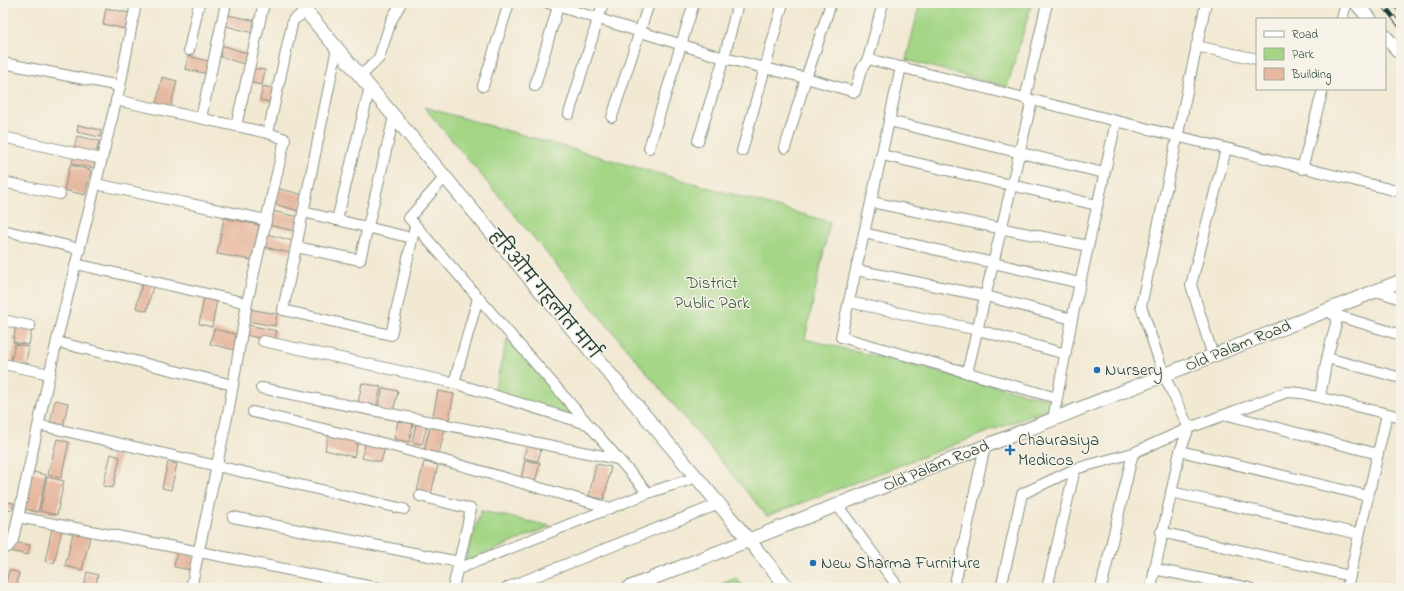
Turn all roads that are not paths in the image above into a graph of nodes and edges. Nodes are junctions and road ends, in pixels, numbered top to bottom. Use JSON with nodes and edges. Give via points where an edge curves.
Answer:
{"nodes":[{"id":1,"x":136,"y":3,"type":"edge"},
{"id":2,"x":199,"y":3,"type":"edge"},
{"id":3,"x":226,"y":3,"type":"edge"},
{"id":4,"x":264,"y":3,"type":"edge"},
{"id":5,"x":401,"y":3,"type":"edge"},
{"id":6,"x":509,"y":3,"type":"edge"},
{"id":7,"x":548,"y":3,"type":"edge"},
{"id":8,"x":603,"y":3,"type":"edge"},
{"id":9,"x":649,"y":3,"type":"edge"},
{"id":10,"x":694,"y":3,"type":"edge"},
{"id":11,"x":738,"y":3,"type":"edge"},
{"id":12,"x":783,"y":3,"type":"edge"},
{"id":13,"x":831,"y":3,"type":"edge"},
{"id":14,"x":882,"y":3,"type":"edge"},
{"id":15,"x":1047,"y":3,"type":"edge"},
{"id":16,"x":1206,"y":3,"type":"edge"},
{"id":17,"x":1346,"y":3,"type":"edge"},
{"id":18,"x":1356,"y":3,"type":"edge"},
{"id":19,"x":559,"y":5,"type":"edge"},
{"id":20,"x":303,"y":8,"type":"edge"},
{"id":21,"x":1342,"y":18,"type":"edge"},
{"id":22,"x":1369,"y":18,"type":"edge"},
{"id":23,"x":598,"y":20,"type":"junction"},
{"id":24,"x":640,"y":32,"type":"junction"},
{"id":25,"x":1386,"y":37,"type":"edge"},
{"id":26,"x":681,"y":46,"type":"junction"},
{"id":27,"x":1196,"y":46,"type":"junction"},
{"id":28,"x":336,"y":48,"type":"junction"},
{"id":29,"x":188,"y":50,"type":"dead end"},
{"id":30,"x":1401,"y":54,"type":"edge"},
{"id":31,"x":724,"y":58,"type":"junction"},
{"id":32,"x":868,"y":59,"type":"junction"},
{"id":33,"x":1256,"y":59,"type":"edge"},
{"id":34,"x":3,"y":62,"type":"edge"},
{"id":35,"x":901,"y":67,"type":"junction"},
{"id":36,"x":764,"y":68,"type":"junction"},
{"id":37,"x":360,"y":76,"type":"junction"},
{"id":38,"x":806,"y":78,"type":"junction"},
{"id":39,"x":120,"y":86,"type":"junction"},
{"id":40,"x":482,"y":86,"type":"dead end"},
{"id":41,"x":535,"y":86,"type":"dead end"},
{"id":42,"x":370,"y":87,"type":"junction"},
{"id":43,"x":1323,"y":90,"type":"edge"},
{"id":44,"x":116,"y":100,"type":"junction"},
{"id":45,"x":1029,"y":100,"type":"junction"},
{"id":46,"x":569,"y":114,"type":"dead end"},
{"id":47,"x":394,"y":117,"type":"junction"},
{"id":48,"x":612,"y":117,"type":"dead end"},
{"id":49,"x":201,"y":118,"type":"junction"},
{"id":50,"x":889,"y":121,"type":"junction"},
{"id":51,"x":1116,"y":122,"type":"junction"},
{"id":52,"x":236,"y":126,"type":"junction"},
{"id":53,"x":268,"y":133,"type":"junction"},
{"id":54,"x":3,"y":137,"type":"edge"},
{"id":55,"x":1177,"y":137,"type":"junction"},
{"id":56,"x":698,"y":141,"type":"dead end"},
{"id":57,"x":649,"y":148,"type":"dead end"},
{"id":58,"x":785,"y":148,"type":"dead end"},
{"id":59,"x":1226,"y":149,"type":"junction"},
{"id":60,"x":742,"y":151,"type":"dead end"},
{"id":61,"x":1020,"y":153,"type":"junction"},
{"id":62,"x":882,"y":155,"type":"junction"},
{"id":63,"x":102,"y":159,"type":"junction"},
{"id":64,"x":1302,"y":169,"type":"junction"},
{"id":65,"x":1104,"y":173,"type":"junction"},
{"id":66,"x":445,"y":176,"type":"junction"},
{"id":67,"x":3,"y":182,"type":"edge"},
{"id":68,"x":96,"y":184,"type":"junction"},
{"id":69,"x":1012,"y":186,"type":"junction"},
{"id":70,"x":1401,"y":192,"type":"edge"},
{"id":71,"x":60,"y":194,"type":"dead end"},
{"id":72,"x":871,"y":202,"type":"junction"},
{"id":73,"x":1097,"y":205,"type":"junction"},
{"id":74,"x":303,"y":212,"type":"junction"},
{"id":75,"x":266,"y":220,"type":"junction"},
{"id":76,"x":337,"y":220,"type":"junction"},
{"id":77,"x":415,"y":226,"type":"junction"},
{"id":78,"x":367,"y":228,"type":"junction"},
{"id":79,"x":1002,"y":228,"type":"junction"},
{"id":80,"x":3,"y":230,"type":"edge"},
{"id":81,"x":864,"y":233,"type":"junction"},
{"id":82,"x":412,"y":238,"type":"junction"},
{"id":83,"x":1088,"y":246,"type":"junction"},
{"id":84,"x":296,"y":248,"type":"junction"},
{"id":85,"x":80,"y":249,"type":"junction"},
{"id":86,"x":994,"y":263,"type":"junction"},
{"id":87,"x":76,"y":264,"type":"junction"},
{"id":88,"x":856,"y":270,"type":"junction"},
{"id":89,"x":1401,"y":281,"type":"edge"},
{"id":90,"x":1080,"y":283,"type":"junction"},
{"id":91,"x":1377,"y":291,"type":"junction"},
{"id":92,"x":986,"y":296,"type":"junction"},
{"id":93,"x":478,"y":298,"type":"junction"},
{"id":94,"x":1401,"y":299,"type":"edge"},
{"id":95,"x":849,"y":302,"type":"junction"},
{"id":96,"x":247,"y":303,"type":"junction"},
{"id":97,"x":1325,"y":311,"type":"junction"},
{"id":98,"x":1338,"y":316,"type":"junction"},
{"id":99,"x":1072,"y":319,"type":"junction"},
{"id":100,"x":3,"y":320,"type":"edge"},
{"id":101,"x":30,"y":326,"type":"dead end"},
{"id":102,"x":978,"y":330,"type":"junction"},
{"id":103,"x":1401,"y":335,"type":"edge"},
{"id":104,"x":263,"y":341,"type":"dead end"},
{"id":105,"x":57,"y":342,"type":"junction"},
{"id":106,"x":1066,"y":354,"type":"junction"},
{"id":107,"x":1213,"y":356,"type":"junction"},
{"id":108,"x":1326,"y":358,"type":"junction"},
{"id":109,"x":3,"y":364,"type":"edge"},
{"id":110,"x":967,"y":373,"type":"junction"},
{"id":111,"x":50,"y":374,"type":"junction"},
{"id":112,"x":1164,"y":375,"type":"junction"},
{"id":113,"x":1401,"y":378,"type":"edge"},
{"id":114,"x":454,"y":383,"type":"junction"},
{"id":115,"x":233,"y":385,"type":"junction"},
{"id":116,"x":261,"y":388,"type":"dead end"},
{"id":117,"x":1320,"y":397,"type":"junction"},
{"id":118,"x":1057,"y":398,"type":"junction"},
{"id":119,"x":253,"y":412,"type":"dead end"},
{"id":120,"x":1387,"y":414,"type":"junction"},
{"id":121,"x":1228,"y":415,"type":"junction"},
{"id":122,"x":1401,"y":418,"type":"edge"},
{"id":123,"x":1053,"y":419,"type":"junction"},
{"id":124,"x":587,"y":424,"type":"junction"},
{"id":125,"x":39,"y":425,"type":"junction"},
{"id":126,"x":1189,"y":428,"type":"junction"},
{"id":127,"x":985,"y":446,"type":"junction"},
{"id":128,"x":1180,"y":451,"type":"junction"},
{"id":129,"x":1133,"y":454,"type":"junction"},
{"id":130,"x":1378,"y":454,"type":"junction"},
{"id":131,"x":618,"y":459,"type":"junction"},
{"id":132,"x":217,"y":466,"type":"junction"},
{"id":133,"x":1075,"y":469,"type":"junction"},
{"id":134,"x":696,"y":477,"type":"junction"},
{"id":135,"x":1171,"y":492,"type":"junction"},
{"id":136,"x":648,"y":493,"type":"junction"},
{"id":137,"x":420,"y":496,"type":"dead end"},
{"id":138,"x":1368,"y":496,"type":"junction"},
{"id":139,"x":719,"y":504,"type":"junction"},
{"id":140,"x":837,"y":505,"type":"junction"},
{"id":141,"x":610,"y":508,"type":"junction"},
{"id":142,"x":404,"y":509,"type":"dead end"},
{"id":143,"x":18,"y":517,"type":"junction"},
{"id":144,"x":233,"y":517,"type":"dead end"},
{"id":145,"x":1161,"y":532,"type":"junction"},
{"id":146,"x":1359,"y":534,"type":"junction"},
{"id":147,"x":750,"y":540,"type":"junction"},
{"id":148,"x":3,"y":548,"type":"edge"},
{"id":149,"x":200,"y":552,"type":"junction"},
{"id":150,"x":459,"y":566,"type":"junction"},
{"id":151,"x":1154,"y":569,"type":"junction"},
{"id":152,"x":1350,"y":576,"type":"junction"},
{"id":153,"x":191,"y":588,"type":"edge"},
{"id":154,"x":378,"y":588,"type":"edge"},
{"id":155,"x":453,"y":588,"type":"edge"},
{"id":156,"x":506,"y":588,"type":"edge"},
{"id":157,"x":628,"y":588,"type":"edge"},
{"id":158,"x":788,"y":588,"type":"edge"},
{"id":159,"x":899,"y":588,"type":"edge"},
{"id":160,"x":954,"y":588,"type":"edge"},
{"id":161,"x":1001,"y":588,"type":"edge"},
{"id":162,"x":1047,"y":588,"type":"edge"},
{"id":163,"x":1101,"y":588,"type":"edge"},
{"id":164,"x":1150,"y":588,"type":"edge"},
{"id":165,"x":1249,"y":588,"type":"edge"},
{"id":166,"x":1347,"y":588,"type":"edge"}],
"edges":[{"from":1,"to":39,"type":"street"},
{"from":2,"to":29,"type":"street"},
{"from":3,"to":49,"type":"street"},
{"from":4,"to":52,"type":"street"},
{"from":5,"to":37,"type":"street","via":[[391,20],[379,58]]},
{"from":6,"to":40,"type":"street"},
{"from":7,"to":19,"type":"street"},
{"from":8,"to":23,"type":"street"},
{"from":9,"to":24,"type":"street"},
{"from":10,"to":26,"type":"street"},
{"from":11,"to":31,"type":"street"},
{"from":12,"to":36,"type":"street"},
{"from":13,"to":38,"type":"street"},
{"from":14,"to":32,"type":"street"},
{"from":15,"to":45,"type":"street"},
{"from":16,"to":27,"type":"street"},
{"from":17,"to":21,"type":"street"},
{"from":18,"to":22,"type":"street"},
{"from":19,"to":23,"type":"street"},
{"from":19,"to":41,"type":"street"},
{"from":20,"to":28,"type":"street","name":"हरिओम गहलोत मार्ग"},
{"from":20,"to":53,"type":"street","via":[[293,20]]},
{"from":23,"to":24,"type":"street"},
{"from":23,"to":46,"type":"street"},
{"from":24,"to":26,"type":"street"},
{"from":24,"to":48,"type":"street"},
{"from":25,"to":30,"type":"street"},
{"from":26,"to":31,"type":"street"},
{"from":26,"to":57,"type":"street"},
{"from":27,"to":33,"type":"street"},
{"from":27,"to":55,"type":"street"},
{"from":28,"to":37,"type":"street","name":"हरिओम गहलोत मार्ग"},
{"from":28,"to":74,"type":"street"},
{"from":31,"to":36,"type":"street"},
{"from":31,"to":56,"type":"street"},
{"from":32,"to":35,"type":"street"},
{"from":32,"to":38,"type":"street","via":[[861,70],[855,92]]},
{"from":34,"to":39,"type":"street"},
{"from":35,"to":45,"type":"street"},
{"from":35,"to":50,"type":"street"},
{"from":36,"to":38,"type":"street"},
{"from":36,"to":60,"type":"street"},
{"from":37,"to":42,"type":"street","name":"हरिओम गहलोत मार्ग"},
{"from":38,"to":58,"type":"street"},
{"from":39,"to":44,"type":"street"},
{"from":42,"to":47,"type":"street","name":"हरिओम गहलोत मार्ग"},
{"from":42,"to":76,"type":"street"},
{"from":43,"to":64,"type":"street"},
{"from":44,"to":49,"type":"street"},
{"from":44,"to":63,"type":"street"},
{"from":45,"to":51,"type":"street"},
{"from":45,"to":61,"type":"street"},
{"from":47,"to":66,"type":"street","name":"हरिओम गहलोत मार्ग"},
{"from":47,"to":78,"type":"street"},
{"from":49,"to":52,"type":"street"},
{"from":50,"to":61,"type":"street"},
{"from":50,"to":62,"type":"street"},
{"from":51,"to":55,"type":"street"},
{"from":51,"to":65,"type":"street"},
{"from":52,"to":53,"type":"street"},
{"from":53,"to":75,"type":"street","via":[[285,140]]},
{"from":54,"to":63,"type":"street"},
{"from":55,"to":59,"type":"street"},
{"from":55,"to":112,"type":"street","via":[[1141,306]]},
{"from":59,"to":64,"type":"street"},
{"from":59,"to":107,"type":"street","via":[[1191,285]]},
{"from":61,"to":65,"type":"street"},
{"from":61,"to":69,"type":"street"},
{"from":62,"to":69,"type":"street"},
{"from":62,"to":72,"type":"street"},
{"from":63,"to":68,"type":"street"},
{"from":64,"to":70,"type":"street"},
{"from":65,"to":73,"type":"street"},
{"from":66,"to":77,"type":"street","via":[[409,218]]},
{"from":66,"to":134,"type":"street","name":"हरिओम गहलोत मार्ग"},
{"from":67,"to":71,"type":"street"},
{"from":68,"to":75,"type":"street"},
{"from":68,"to":85,"type":"street"},
{"from":69,"to":73,"type":"street"},
{"from":69,"to":79,"type":"street"},
{"from":72,"to":79,"type":"street"},
{"from":72,"to":81,"type":"street"},
{"from":73,"to":83,"type":"street"},
{"from":74,"to":76,"type":"street"},
{"from":74,"to":84,"type":"street"},
{"from":75,"to":96,"type":"street"},
{"from":76,"to":78,"type":"street"},
{"from":77,"to":82,"type":"street"},
{"from":77,"to":93,"type":"street"},
{"from":78,"to":82,"type":"street"},
{"from":78,"to":84,"type":"street","via":[[360,260]]},
{"from":79,"to":83,"type":"street"},
{"from":79,"to":86,"type":"street"},
{"from":80,"to":85,"type":"street"},
{"from":81,"to":86,"type":"street"},
{"from":81,"to":88,"type":"street"},
{"from":82,"to":84,"type":"street","via":[[391,335],[283,310]]},
{"from":83,"to":90,"type":"street"},
{"from":85,"to":87,"type":"street"},
{"from":86,"to":90,"type":"street"},
{"from":86,"to":92,"type":"street"},
{"from":87,"to":96,"type":"street"},
{"from":87,"to":105,"type":"street"},
{"from":88,"to":92,"type":"street"},
{"from":88,"to":95,"type":"street"},
{"from":89,"to":91,"type":"street","name":"Old Palam Road"},
{"from":90,"to":99,"type":"street"},
{"from":91,"to":94,"type":"street"},
{"from":91,"to":97,"type":"street","name":"Old Palam Road"},
{"from":92,"to":99,"type":"street"},
{"from":92,"to":102,"type":"street"},
{"from":93,"to":114,"type":"street"},
{"from":93,"to":124,"type":"street"},
{"from":95,"to":102,"type":"street"},
{"from":95,"to":110,"type":"street","via":[[841,338]]},
{"from":96,"to":115,"type":"street"},
{"from":97,"to":98,"type":"street"},
{"from":97,"to":107,"type":"street","name":"Old Palam Road"},
{"from":98,"to":103,"type":"street"},
{"from":98,"to":108,"type":"street"},
{"from":99,"to":106,"type":"street"},
{"from":100,"to":101,"type":"street"},
{"from":102,"to":106,"type":"street"},
{"from":102,"to":110,"type":"street"},
{"from":104,"to":114,"type":"street"},
{"from":105,"to":111,"type":"street"},
{"from":105,"to":115,"type":"street"},
{"from":106,"to":118,"type":"street"},
{"from":107,"to":112,"type":"street","name":"Old Palam Road"},
{"from":108,"to":113,"type":"street"},
{"from":108,"to":117,"type":"street"},
{"from":109,"to":111,"type":"street"},
{"from":110,"to":118,"type":"street"},
{"from":111,"to":125,"type":"street"},
{"from":112,"to":123,"type":"street","name":"Old Palam Road"},
{"from":112,"to":126,"type":"street"},
{"from":114,"to":124,"type":"street"},
{"from":115,"to":132,"type":"street"},
{"from":116,"to":131,"type":"street"},
{"from":117,"to":120,"type":"street"},
{"from":117,"to":121,"type":"street","via":[[1287,392]]},
{"from":118,"to":123,"type":"street"},
{"from":119,"to":141,"type":"street","via":[[386,444]]},
{"from":120,"to":122,"type":"street"},
{"from":120,"to":130,"type":"street"},
{"from":121,"to":126,"type":"street"},
{"from":121,"to":130,"type":"street"},
{"from":123,"to":127,"type":"street","name":"Old Palam Road"},
{"from":124,"to":131,"type":"street"},
{"from":125,"to":132,"type":"street"},
{"from":125,"to":143,"type":"street"},
{"from":126,"to":128,"type":"street"},
{"from":126,"to":129,"type":"street"},
{"from":127,"to":140,"type":"street","name":"Old Palam Road"},
{"from":127,"to":160,"type":"street"},
{"from":128,"to":135,"type":"street"},
{"from":128,"to":138,"type":"street"},
{"from":129,"to":133,"type":"street"},
{"from":129,"to":163,"type":"street"},
{"from":130,"to":138,"type":"street"},
{"from":131,"to":136,"type":"street"},
{"from":132,"to":142,"type":"street"},
{"from":132,"to":149,"type":"street"},
{"from":133,"to":161,"type":"street","via":[[1022,494]]},
{"from":133,"to":162,"type":"street"},
{"from":134,"to":136,"type":"street"},
{"from":134,"to":139,"type":"street","name":"हरिओम गहलोत मार्ग"},
{"from":135,"to":145,"type":"street"},
{"from":135,"to":146,"type":"street"},
{"from":136,"to":141,"type":"street"},
{"from":137,"to":150,"type":"street","via":[[471,509]]},
{"from":138,"to":146,"type":"street"},
{"from":139,"to":147,"type":"street","name":"हरिओम गहलोत मार्ग"},
{"from":139,"to":156,"type":"street"},
{"from":140,"to":147,"type":"street","name":"Old Palam Road"},
{"from":140,"to":159,"type":"street"},
{"from":141,"to":150,"type":"street"},
{"from":143,"to":148,"type":"street","via":[[11,544]]},
{"from":143,"to":149,"type":"street"},
{"from":144,"to":150,"type":"street"},
{"from":145,"to":151,"type":"street"},
{"from":145,"to":152,"type":"street"},
{"from":146,"to":152,"type":"street"},
{"from":147,"to":157,"type":"street","name":"Old Palam Road"},
{"from":147,"to":158,"type":"street","name":"हरिओम गहलोत मार्ग"},
{"from":149,"to":153,"type":"street"},
{"from":149,"to":154,"type":"street"},
{"from":150,"to":155,"type":"street"},
{"from":151,"to":164,"type":"street"},
{"from":151,"to":165,"type":"street"},
{"from":152,"to":166,"type":"street"}]}
